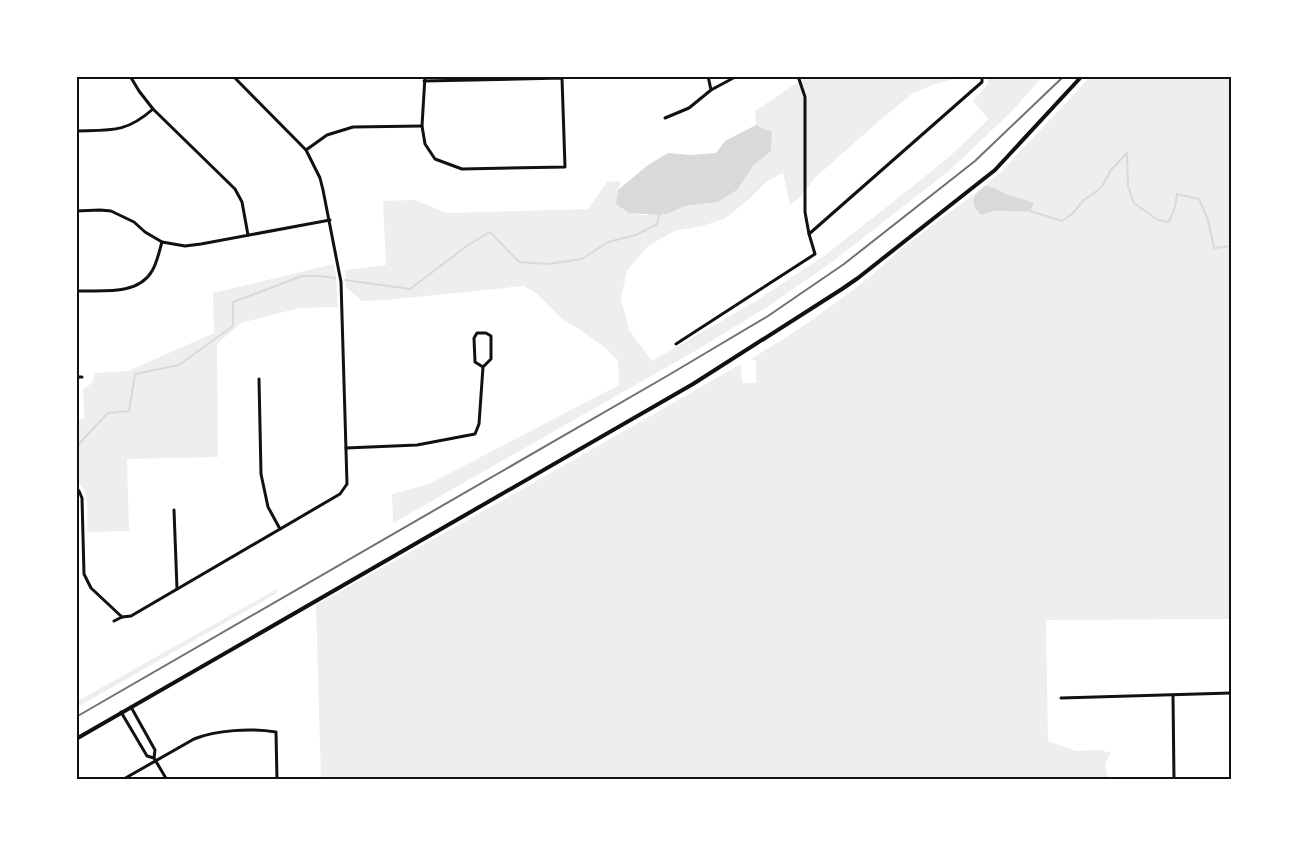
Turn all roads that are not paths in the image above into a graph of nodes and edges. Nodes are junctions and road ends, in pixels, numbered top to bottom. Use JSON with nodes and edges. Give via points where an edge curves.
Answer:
{"nodes":[{"id":1,"x":130,"y":76,"type":"edge"},
{"id":2,"x":233,"y":76,"type":"edge"},
{"id":3,"x":708,"y":76,"type":"edge"},
{"id":4,"x":737,"y":76,"type":"edge"},
{"id":5,"x":798,"y":76,"type":"edge"},
{"id":6,"x":982,"y":76,"type":"edge"},
{"id":7,"x":1082,"y":76,"type":"edge"},
{"id":8,"x":425,"y":78,"type":"edge"},
{"id":9,"x":711,"y":90,"type":"junction"},
{"id":10,"x":153,"y":110,"type":"junction"},
{"id":11,"x":665,"y":118,"type":"dead end"},
{"id":12,"x":422,"y":126,"type":"junction"},
{"id":13,"x":76,"y":131,"type":"edge"},
{"id":14,"x":306,"y":150,"type":"junction"},
{"id":15,"x":76,"y":211,"type":"edge"},
{"id":16,"x":330,"y":220,"type":"junction"},
{"id":17,"x":809,"y":234,"type":"junction"},
{"id":18,"x":248,"y":235,"type":"junction"},
{"id":19,"x":162,"y":242,"type":"junction"},
{"id":20,"x":76,"y":291,"type":"edge"},
{"id":21,"x":676,"y":344,"type":"dead end"},
{"id":22,"x":483,"y":367,"type":"junction"},
{"id":23,"x":76,"y":377,"type":"edge"},
{"id":24,"x":82,"y":377,"type":"dead end"},
{"id":25,"x":259,"y":379,"type":"dead end"},
{"id":26,"x":346,"y":448,"type":"junction"},
{"id":27,"x":76,"y":488,"type":"edge"},
{"id":28,"x":174,"y":510,"type":"dead end"},
{"id":29,"x":280,"y":530,"type":"junction"},
{"id":30,"x":177,"y":589,"type":"junction"},
{"id":31,"x":122,"y":617,"type":"junction"},
{"id":32,"x":114,"y":621,"type":"dead end"},
{"id":33,"x":1231,"y":693,"type":"edge"},
{"id":34,"x":1173,"y":695,"type":"junction"},
{"id":35,"x":1061,"y":698,"type":"dead end"},
{"id":36,"x":131,"y":707,"type":"junction"},
{"id":37,"x":122,"y":712,"type":"junction"},
{"id":38,"x":76,"y":739,"type":"edge"},
{"id":39,"x":155,"y":759,"type":"junction"},
{"id":40,"x":122,"y":780,"type":"edge"},
{"id":41,"x":166,"y":780,"type":"edge"},
{"id":42,"x":277,"y":780,"type":"edge"},
{"id":43,"x":1174,"y":780,"type":"edge"}],
"edges":[{"from":1,"to":10,"type":"street"},
{"from":2,"to":14,"type":"street"},
{"from":3,"to":9,"type":"street"},
{"from":4,"to":9,"type":"street"},
{"from":5,"to":17,"type":"street","via":[[805,98],[805,212]]},
{"from":6,"to":17,"type":"street","via":[[982,82]]},
{"from":7,"to":36,"type":"street","via":[[995,170],[842,289],[693,384]]},
{"from":8,"to":12,"type":"street"},
{"from":8,"to":12,"type":"street","via":[[562,78],[565,168],[462,169],[435,159],[425,144]]},
{"from":9,"to":11,"type":"street","via":[[689,108]]},
{"from":10,"to":13,"type":"street","via":[[125,128]]},
{"from":10,"to":18,"type":"street","via":[[235,189],[242,202]]},
{"from":12,"to":14,"type":"street","via":[[353,127],[327,135]]},
{"from":14,"to":16,"type":"street","via":[[320,178]]},
{"from":15,"to":19,"type":"street","via":[[111,211],[134,222]]},
{"from":16,"to":18,"type":"street"},
{"from":16,"to":26,"type":"street","via":[[341,282]]},
{"from":17,"to":21,"type":"street","via":[[815,254]]},
{"from":18,"to":19,"type":"street","via":[[185,246]]},
{"from":19,"to":20,"type":"street","via":[[152,271],[136,286],[124,290]]},
{"from":22,"to":22,"type":"street","via":[[491,359],[490,336],[478,333],[474,338],[474,362]]},
{"from":22,"to":26,"type":"street","via":[[479,424],[475,434],[417,445]]},
{"from":23,"to":24,"type":"street"},
{"from":25,"to":29,"type":"street","via":[[261,474],[268,507]]},
{"from":26,"to":29,"type":"street","via":[[347,484],[340,494]]},
{"from":27,"to":31,"type":"street","via":[[82,498],[84,574],[91,588]]},
{"from":28,"to":30,"type":"street"},
{"from":29,"to":30,"type":"street"},
{"from":30,"to":31,"type":"street","via":[[131,616]]},
{"from":31,"to":32,"type":"street"},
{"from":33,"to":34,"type":"street"},
{"from":34,"to":35,"type":"street"},
{"from":34,"to":43,"type":"street"},
{"from":36,"to":37,"type":"street"},
{"from":36,"to":39,"type":"street","via":[[155,750]]},
{"from":37,"to":38,"type":"street"},
{"from":37,"to":39,"type":"street","via":[[147,756]]},
{"from":39,"to":40,"type":"street"},
{"from":39,"to":41,"type":"street"},
{"from":39,"to":42,"type":"street","via":[[194,739],[217,732],[276,732]]}]}
